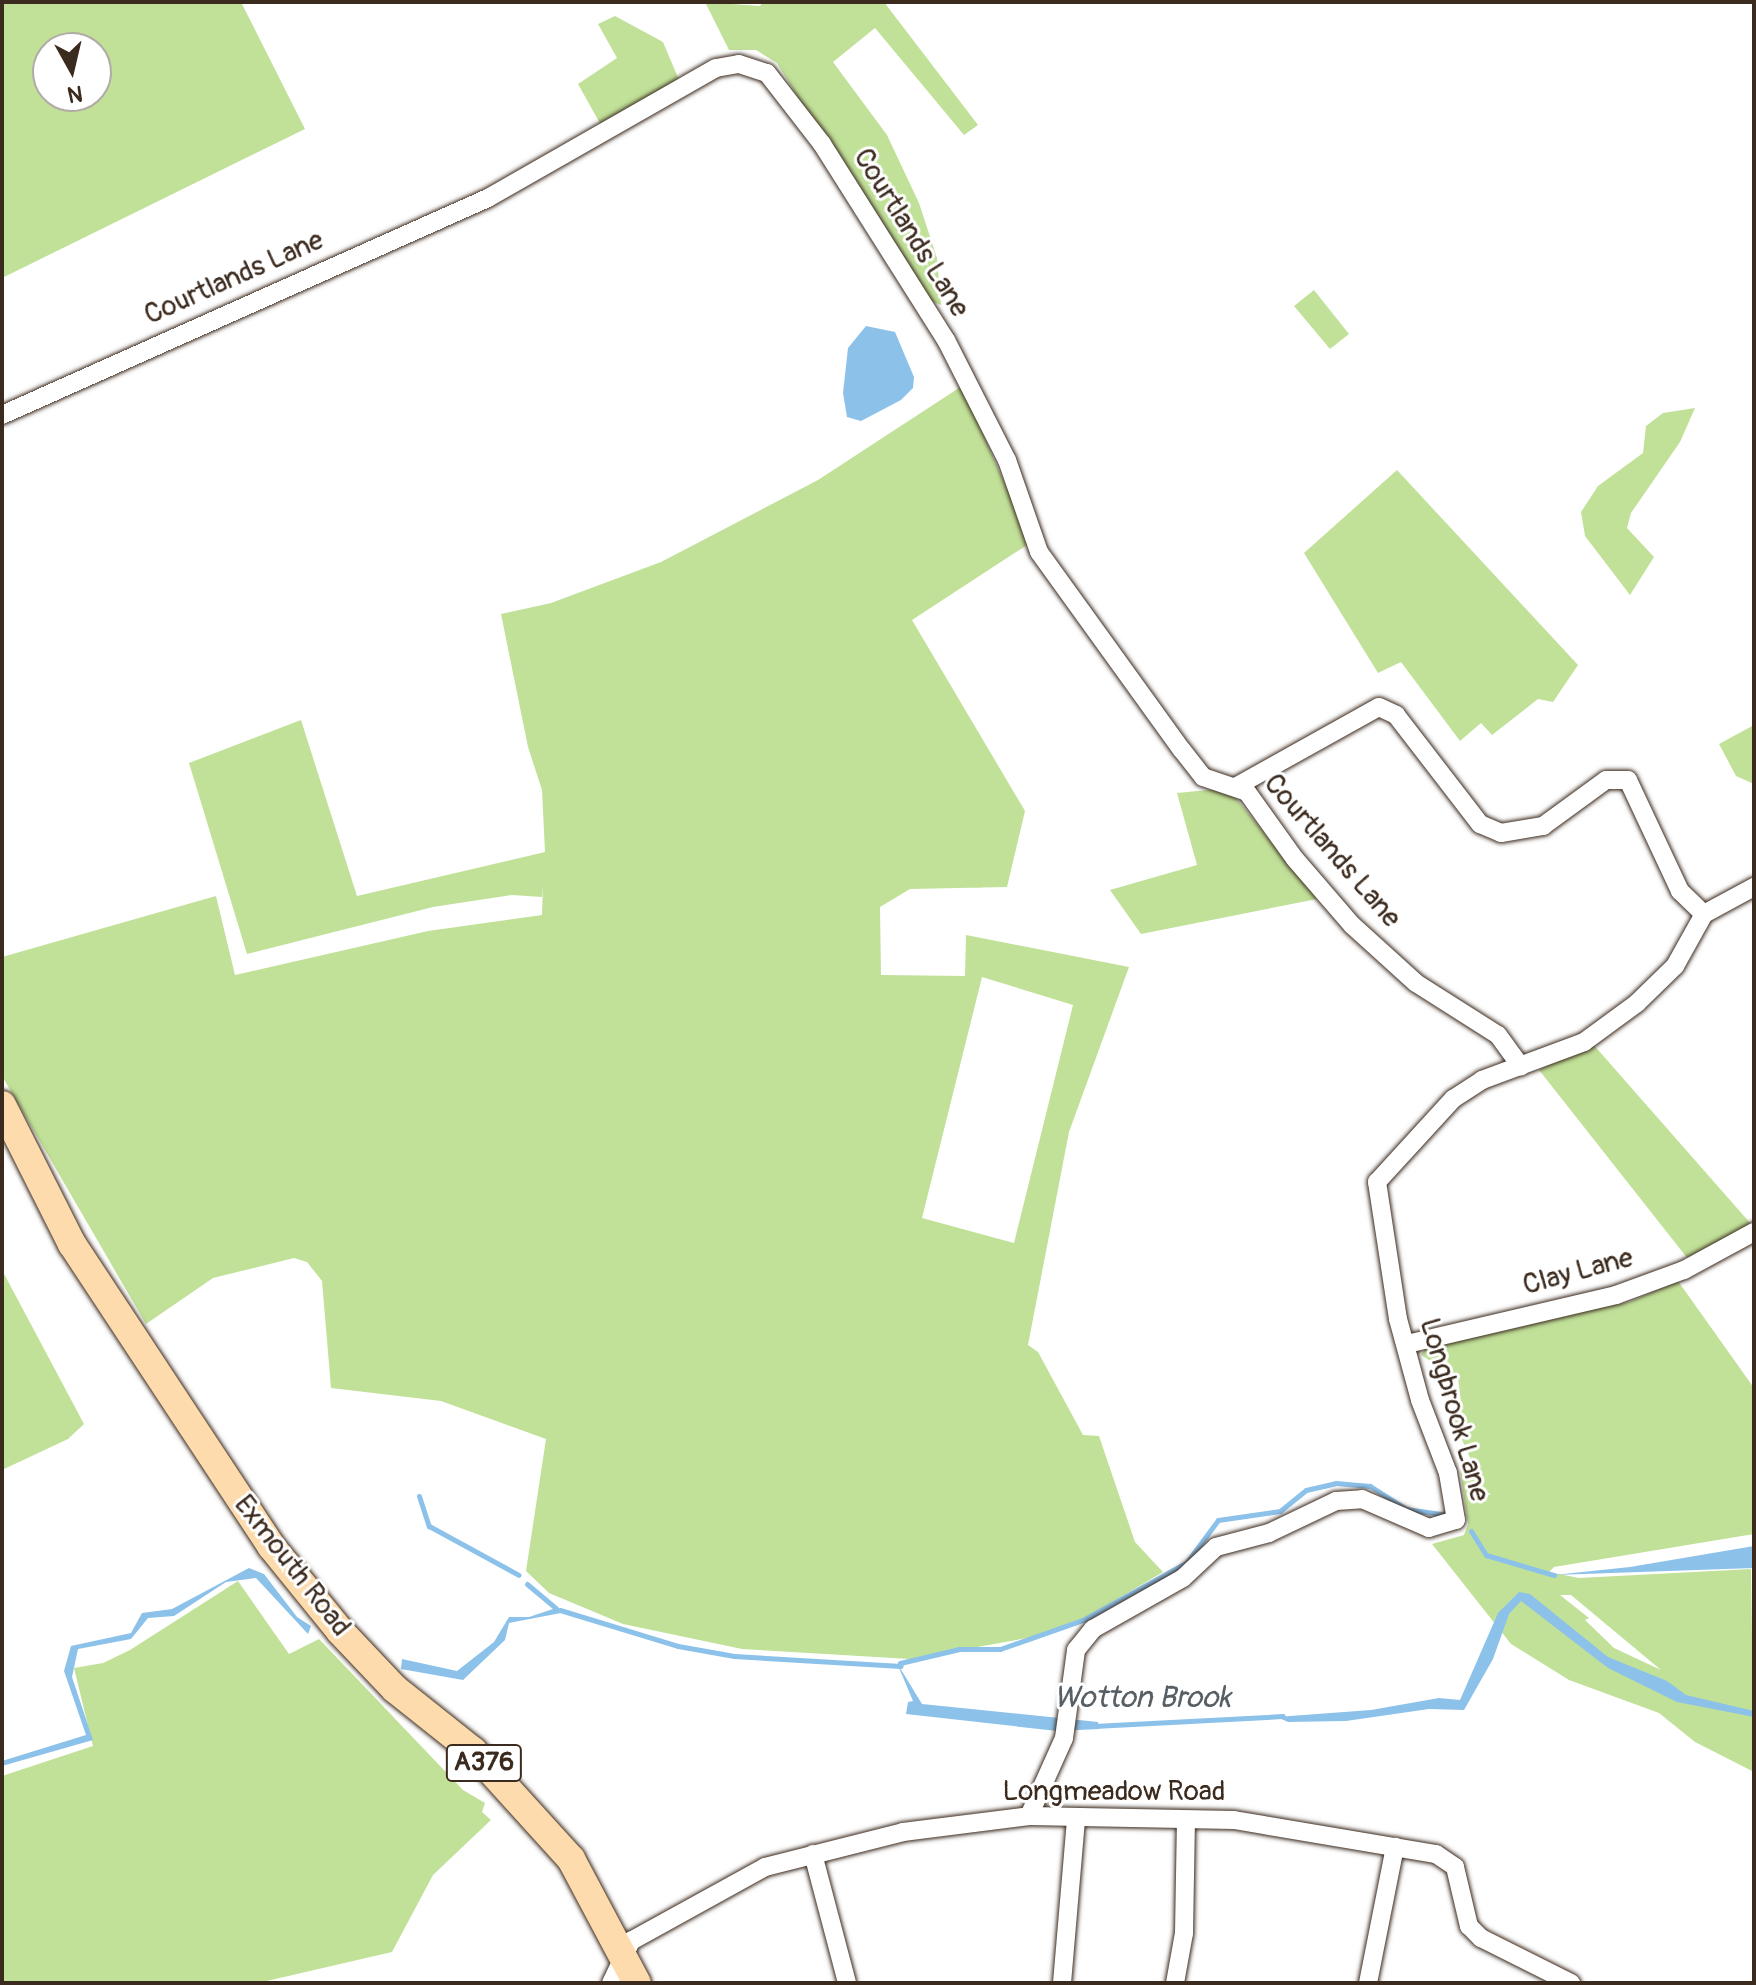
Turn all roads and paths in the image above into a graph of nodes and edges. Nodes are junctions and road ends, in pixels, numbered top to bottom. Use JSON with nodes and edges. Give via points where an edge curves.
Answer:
{"nodes":[{"id":1,"x":2,"y":415,"type":"edge"},
{"id":2,"x":1237,"y":786,"type":"junction"},
{"id":3,"x":1754,"y":887,"type":"edge"},
{"id":4,"x":1704,"y":914,"type":"junction"},
{"id":5,"x":1521,"y":1067,"type":"junction"},
{"id":6,"x":2,"y":1105,"type":"edge"},
{"id":7,"x":1754,"y":1232,"type":"edge"},
{"id":8,"x":1407,"y":1344,"type":"junction"},
{"id":9,"x":1029,"y":1816,"type":"junction"},
{"id":10,"x":1076,"y":1819,"type":"junction"},
{"id":11,"x":1186,"y":1821,"type":"junction"},
{"id":12,"x":1395,"y":1847,"type":"junction"},
{"id":13,"x":813,"y":1854,"type":"junction"},
{"id":14,"x":624,"y":1975,"type":"edge"},
{"id":15,"x":847,"y":1983,"type":"edge"},
{"id":16,"x":1062,"y":1983,"type":"edge"},
{"id":17,"x":1175,"y":1983,"type":"edge"},
{"id":18,"x":1368,"y":1983,"type":"edge"},
{"id":19,"x":1571,"y":1983,"type":"edge"}],
"edges":[{"from":1,"to":2,"type":"street","name":"Courtlands Lane","via":[[488,198],[716,68],[739,64],[767,73],[951,333],[1007,460],[1039,552],[1061,588],[1203,777]]},
{"from":2,"to":4,"type":"street","via":[[1379,707],[1396,715],[1480,824],[1501,833],[1543,826],[1606,780],[1628,780],[1680,891]]},
{"from":2,"to":5,"type":"street","name":"Courtlands Lane","via":[[1352,925],[1416,983],[1498,1035]]},
{"from":3,"to":4,"type":"street"},
{"from":4,"to":5,"type":"street","via":[[1675,966],[1637,1003],[1584,1042]]},
{"from":5,"to":8,"type":"street","name":"Longbrook Lane","via":[[1482,1080],[1453,1099],[1377,1182],[1398,1319]]},
{"from":6,"to":14,"type":"highway","name":"Exmouth Road","number":"A376","via":[[88,1271],[271,1546],[395,1689],[473,1751],[566,1853]]},
{"from":7,"to":8,"type":"street","name":"Clay Lane","via":[[1684,1270],[1616,1295]]},
{"from":8,"to":9,"type":"street","name":"Longbrook Lane","via":[[1420,1400],[1456,1500],[1453,1523],[1414,1525],[1351,1497],[1269,1533],[1216,1547],[1183,1578],[1083,1639],[1072,1660],[1064,1738]]},
{"from":9,"to":10,"type":"street","name":"Longmeadow Road"},
{"from":9,"to":13,"type":"street","name":"Longmeadow Road","via":[[967,1820]]},
{"from":10,"to":11,"type":"street","name":"Longmeadow Road"},
{"from":10,"to":16,"type":"street"},
{"from":11,"to":12,"type":"street","name":"Longmeadow Road","via":[[1281,1825]]},
{"from":11,"to":17,"type":"street","via":[[1184,1933]]},
{"from":12,"to":18,"type":"street"},
{"from":12,"to":19,"type":"street","name":"Longmeadow Road","via":[[1447,1859],[1455,1867],[1469,1926],[1496,1949]]},
{"from":13,"to":14,"type":"street","name":"Longmeadow Road","via":[[765,1867],[631,1941]]},
{"from":13,"to":15,"type":"street"}]}
